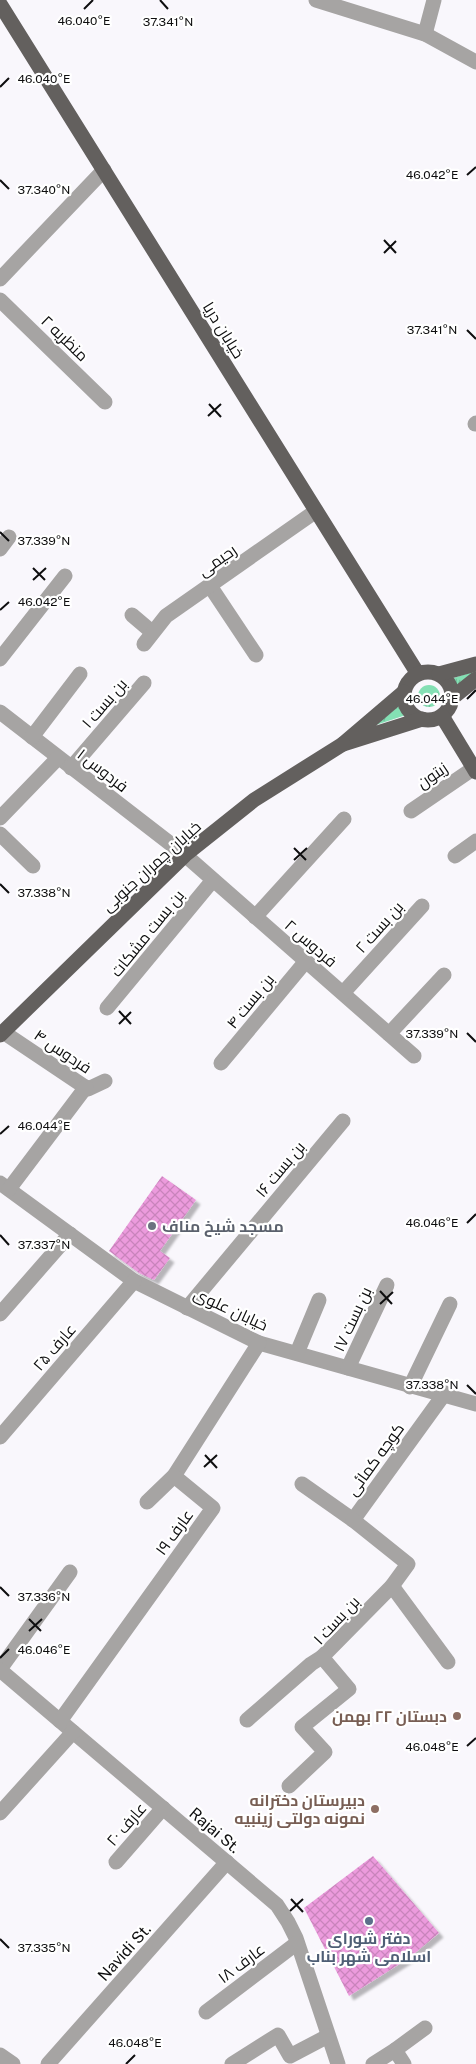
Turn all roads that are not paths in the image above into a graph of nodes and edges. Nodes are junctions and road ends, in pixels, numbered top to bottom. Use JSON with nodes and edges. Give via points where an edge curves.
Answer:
{"nodes":[{"id":1,"x":316,"y":0,"type":"edge"},
{"id":2,"x":434,"y":0,"type":"edge"},
{"id":3,"x":0,"y":4,"type":"edge"},
{"id":4,"x":425,"y":34,"type":"junction"},
{"id":5,"x":476,"y":62,"type":"edge"},
{"id":6,"x":104,"y":170,"type":"junction"},
{"id":7,"x":0,"y":279,"type":"edge"},
{"id":8,"x":0,"y":300,"type":"edge"},
{"id":9,"x":105,"y":402,"type":"dead end"},
{"id":10,"x":316,"y":511,"type":"junction"},
{"id":11,"x":65,"y":576,"type":"dead end"},
{"id":12,"x":210,"y":586,"type":"junction"},
{"id":13,"x":132,"y":615,"type":"dead end"},
{"id":14,"x":256,"y":656,"type":"dead end"},
{"id":15,"x":0,"y":659,"type":"edge"},
{"id":16,"x":476,"y":664,"type":"edge"},
{"id":17,"x":80,"y":674,"type":"dead end"},
{"id":18,"x":418,"y":674,"type":"junction"},
{"id":19,"x":439,"y":674,"type":"junction"},
{"id":20,"x":476,"y":679,"type":"edge"},
{"id":21,"x":144,"y":683,"type":"dead end"},
{"id":22,"x":404,"y":692,"type":"junction"},
{"id":23,"x":452,"y":698,"type":"junction"},
{"id":24,"x":0,"y":712,"type":"edge"},
{"id":25,"x":442,"y":716,"type":"junction"},
{"id":26,"x":422,"y":719,"type":"junction"},
{"id":27,"x":32,"y":737,"type":"junction"},
{"id":28,"x":343,"y":744,"type":"junction"},
{"id":29,"x":58,"y":758,"type":"junction"},
{"id":30,"x":71,"y":768,"type":"junction"},
{"id":31,"x":475,"y":770,"type":"edge"},
{"id":32,"x":411,"y":811,"type":"dead end"},
{"id":33,"x":0,"y":818,"type":"edge"},
{"id":34,"x":344,"y":819,"type":"dead end"},
{"id":35,"x":0,"y":834,"type":"edge"},
{"id":36,"x":476,"y":841,"type":"edge"},
{"id":37,"x":185,"y":856,"type":"junction"},
{"id":38,"x":455,"y":856,"type":"dead end"},
{"id":39,"x":33,"y":866,"type":"dead end"},
{"id":40,"x":213,"y":880,"type":"junction"},
{"id":41,"x":422,"y":906,"type":"dead end"},
{"id":42,"x":255,"y":917,"type":"junction"},
{"id":43,"x":306,"y":961,"type":"junction"},
{"id":44,"x":444,"y":975,"type":"dead end"},
{"id":45,"x":343,"y":993,"type":"junction"},
{"id":46,"x":107,"y":1008,"type":"dead end"},
{"id":47,"x":2,"y":1034,"type":"edge"},
{"id":48,"x":389,"y":1034,"type":"junction"},
{"id":49,"x":414,"y":1056,"type":"dead end"},
{"id":50,"x":221,"y":1063,"type":"dead end"},
{"id":51,"x":105,"y":1081,"type":"dead end"},
{"id":52,"x":86,"y":1087,"type":"junction"},
{"id":53,"x":343,"y":1121,"type":"dead end"},
{"id":54,"x":5,"y":1186,"type":"edge"},
{"id":55,"x":70,"y":1234,"type":"junction"},
{"id":56,"x":134,"y":1281,"type":"junction"},
{"id":57,"x":387,"y":1286,"type":"dead end"},
{"id":58,"x":319,"y":1300,"type":"dead end"},
{"id":59,"x":450,"y":1304,"type":"dead end"},
{"id":60,"x":187,"y":1308,"type":"junction"},
{"id":61,"x":0,"y":1314,"type":"edge"},
{"id":62,"x":260,"y":1343,"type":"junction"},
{"id":63,"x":297,"y":1353,"type":"junction"},
{"id":64,"x":348,"y":1368,"type":"junction"},
{"id":65,"x":410,"y":1387,"type":"junction"},
{"id":66,"x":445,"y":1394,"type":"junction"},
{"id":67,"x":476,"y":1404,"type":"edge"},
{"id":68,"x":0,"y":1436,"type":"edge"},
{"id":69,"x":174,"y":1476,"type":"junction"},
{"id":70,"x":302,"y":1484,"type":"dead end"},
{"id":71,"x":147,"y":1502,"type":"dead end"},
{"id":72,"x":353,"y":1520,"type":"junction"},
{"id":73,"x":70,"y":1572,"type":"dead end"},
{"id":74,"x":392,"y":1586,"type":"junction"},
{"id":75,"x":322,"y":1657,"type":"junction"},
{"id":76,"x":448,"y":1662,"type":"dead end"},
{"id":77,"x":0,"y":1670,"type":"edge"},
{"id":78,"x":247,"y":1720,"type":"dead end"},
{"id":79,"x":60,"y":1721,"type":"junction"},
{"id":80,"x":73,"y":1732,"type":"junction"},
{"id":81,"x":289,"y":1786,"type":"dead end"},
{"id":82,"x":163,"y":1808,"type":"junction"},
{"id":83,"x":0,"y":1813,"type":"edge"},
{"id":84,"x":116,"y":1862,"type":"dead end"},
{"id":85,"x":227,"y":1862,"type":"junction"},
{"id":86,"x":298,"y":1943,"type":"junction"},
{"id":87,"x":206,"y":2012,"type":"dead end"},
{"id":88,"x":425,"y":2028,"type":"dead end"},
{"id":89,"x":328,"y":2036,"type":"junction"},
{"id":90,"x":394,"y":2050,"type":"junction"},
{"id":91,"x":0,"y":2055,"type":"edge"},
{"id":92,"x":13,"y":2064,"type":"edge"},
{"id":93,"x":48,"y":2064,"type":"edge"},
{"id":94,"x":232,"y":2064,"type":"edge"},
{"id":95,"x":338,"y":2064,"type":"edge"},
{"id":96,"x":373,"y":2064,"type":"edge"},
{"id":97,"x":404,"y":2064,"type":"edge"}],
"edges":[{"from":1,"to":4,"type":"street"},
{"from":2,"to":4,"type":"street"},
{"from":3,"to":6,"type":"main road","name":"خیابان دریا"},
{"from":4,"to":5,"type":"street"},
{"from":6,"to":7,"type":"street"},
{"from":6,"to":10,"type":"main road","name":"خیابان دریا"},
{"from":8,"to":9,"type":"street","name":"منظریه ۲"},
{"from":10,"to":12,"type":"street","name":"رحیمی"},
{"from":10,"to":18,"type":"main road","name":"خیابان دریا"},
{"from":11,"to":15,"type":"street"},
{"from":12,"to":13,"type":"street","name":"رحیمی","via":[[166,616],[148,638]]},
{"from":12,"to":14,"type":"street"},
{"from":16,"to":19,"type":"main road"},
{"from":17,"to":27,"type":"street"},
{"from":18,"to":19,"type":"main road"},
{"from":18,"to":22,"type":"main road","via":[[411,678]]},
{"from":19,"to":23,"type":"main road","via":[[449,684]]},
{"from":20,"to":23,"type":"main road"},
{"from":21,"to":30,"type":"street","name":"بن بست ۱"},
{"from":22,"to":26,"type":"main road","via":[[407,707]]},
{"from":22,"to":28,"type":"main road","name":"خیابان چمران جنوبی"},
{"from":23,"to":25,"type":"main road"},
{"from":24,"to":27,"type":"street","name":"فردوس ۱"},
{"from":25,"to":26,"type":"main road"},
{"from":25,"to":31,"type":"main road"},
{"from":26,"to":28,"type":"main road","name":"خیابان چمران جنوبی"},
{"from":27,"to":29,"type":"street","name":"فردوس ۱"},
{"from":28,"to":37,"type":"main road","name":"خیابان چمران جنوبی","via":[[254,800]]},
{"from":29,"to":30,"type":"street","name":"فردوس ۱"},
{"from":29,"to":33,"type":"street"},
{"from":30,"to":37,"type":"street","name":"فردوس ۱"},
{"from":31,"to":32,"type":"street","name":"زیتون"},
{"from":34,"to":42,"type":"street"},
{"from":35,"to":39,"type":"street"},
{"from":36,"to":38,"type":"street"},
{"from":37,"to":40,"type":"street","name":"فردوس ۲"},
{"from":37,"to":47,"type":"main road","name":"خیابان چمران جنوبی"},
{"from":40,"to":42,"type":"street","name":"فردوس ۲"},
{"from":40,"to":46,"type":"street","name":"بن بست مشکات"},
{"from":41,"to":45,"type":"street","name":"بن بست ۲"},
{"from":42,"to":43,"type":"street","name":"فردوس ۲"},
{"from":43,"to":45,"type":"street","name":"فردوس ۲"},
{"from":43,"to":50,"type":"street","name":"بن بست ۴"},
{"from":44,"to":48,"type":"street"},
{"from":45,"to":48,"type":"street","name":"فردوس ۲"},
{"from":47,"to":52,"type":"street","name":"فردوس ۴"},
{"from":48,"to":49,"type":"street","name":"فردوس ۲"},
{"from":51,"to":52,"type":"street","name":"فردوس ۴","via":[[88,1089]]},
{"from":52,"to":54,"type":"street"},
{"from":53,"to":60,"type":"street","name":"بن بست ۱۶"},
{"from":54,"to":55,"type":"street","name":"خیابان علوی"},
{"from":55,"to":56,"type":"street","name":"خیابان علوی"},
{"from":55,"to":61,"type":"street"},
{"from":56,"to":60,"type":"street","name":"خیابان علوی"},
{"from":56,"to":68,"type":"street","name":"عارف ۲۵"},
{"from":57,"to":64,"type":"street","name":"بن بست ۱۷"},
{"from":58,"to":63,"type":"street"},
{"from":59,"to":65,"type":"street"},
{"from":60,"to":62,"type":"street","name":"خیابان علوی"},
{"from":62,"to":63,"type":"street","name":"خیابان علوی"},
{"from":62,"to":69,"type":"street"},
{"from":63,"to":64,"type":"street","name":"خیابان علوی"},
{"from":64,"to":65,"type":"street","name":"خیابان علوی"},
{"from":65,"to":66,"type":"street","name":"خیابان علوی"},
{"from":66,"to":67,"type":"street","name":"خیابان علوی"},
{"from":66,"to":72,"type":"street","name":"کوچه کمائی"},
{"from":69,"to":71,"type":"street"},
{"from":69,"to":79,"type":"street","name":"عارف ۱۹","via":[[213,1508]]},
{"from":70,"to":72,"type":"street","name":"کوچه کمائی"},
{"from":72,"to":74,"type":"street","name":"بن بست ۱","via":[[408,1564]]},
{"from":73,"to":77,"type":"street"},
{"from":74,"to":75,"type":"street","name":"بن بست ۱"},
{"from":74,"to":76,"type":"street"},
{"from":75,"to":78,"type":"street"},
{"from":75,"to":81,"type":"street","name":"بن بست ۱","via":[[349,1689],[302,1727],[325,1752]]},
{"from":77,"to":79,"type":"street","name":"Rajai St."},
{"from":79,"to":80,"type":"street","name":"Rajai St."},
{"from":80,"to":82,"type":"street","name":"Rajai St."},
{"from":80,"to":83,"type":"street"},
{"from":82,"to":84,"type":"street","name":"عارف ۲۰"},
{"from":82,"to":85,"type":"street","name":"Rajai St."},
{"from":85,"to":86,"type":"street","name":"Rajai St.","via":[[276,1905]]},
{"from":85,"to":93,"type":"street","name":"Navidi St."},
{"from":86,"to":87,"type":"street","name":"عارف ۱۸"},
{"from":86,"to":89,"type":"street","name":"Rajai St."},
{"from":88,"to":90,"type":"street"},
{"from":89,"to":94,"type":"street","via":[[290,2056],[278,2035]]},
{"from":89,"to":95,"type":"street","name":"Rajai St."},
{"from":90,"to":96,"type":"street"},
{"from":90,"to":97,"type":"street"},
{"from":91,"to":92,"type":"street"}]}
